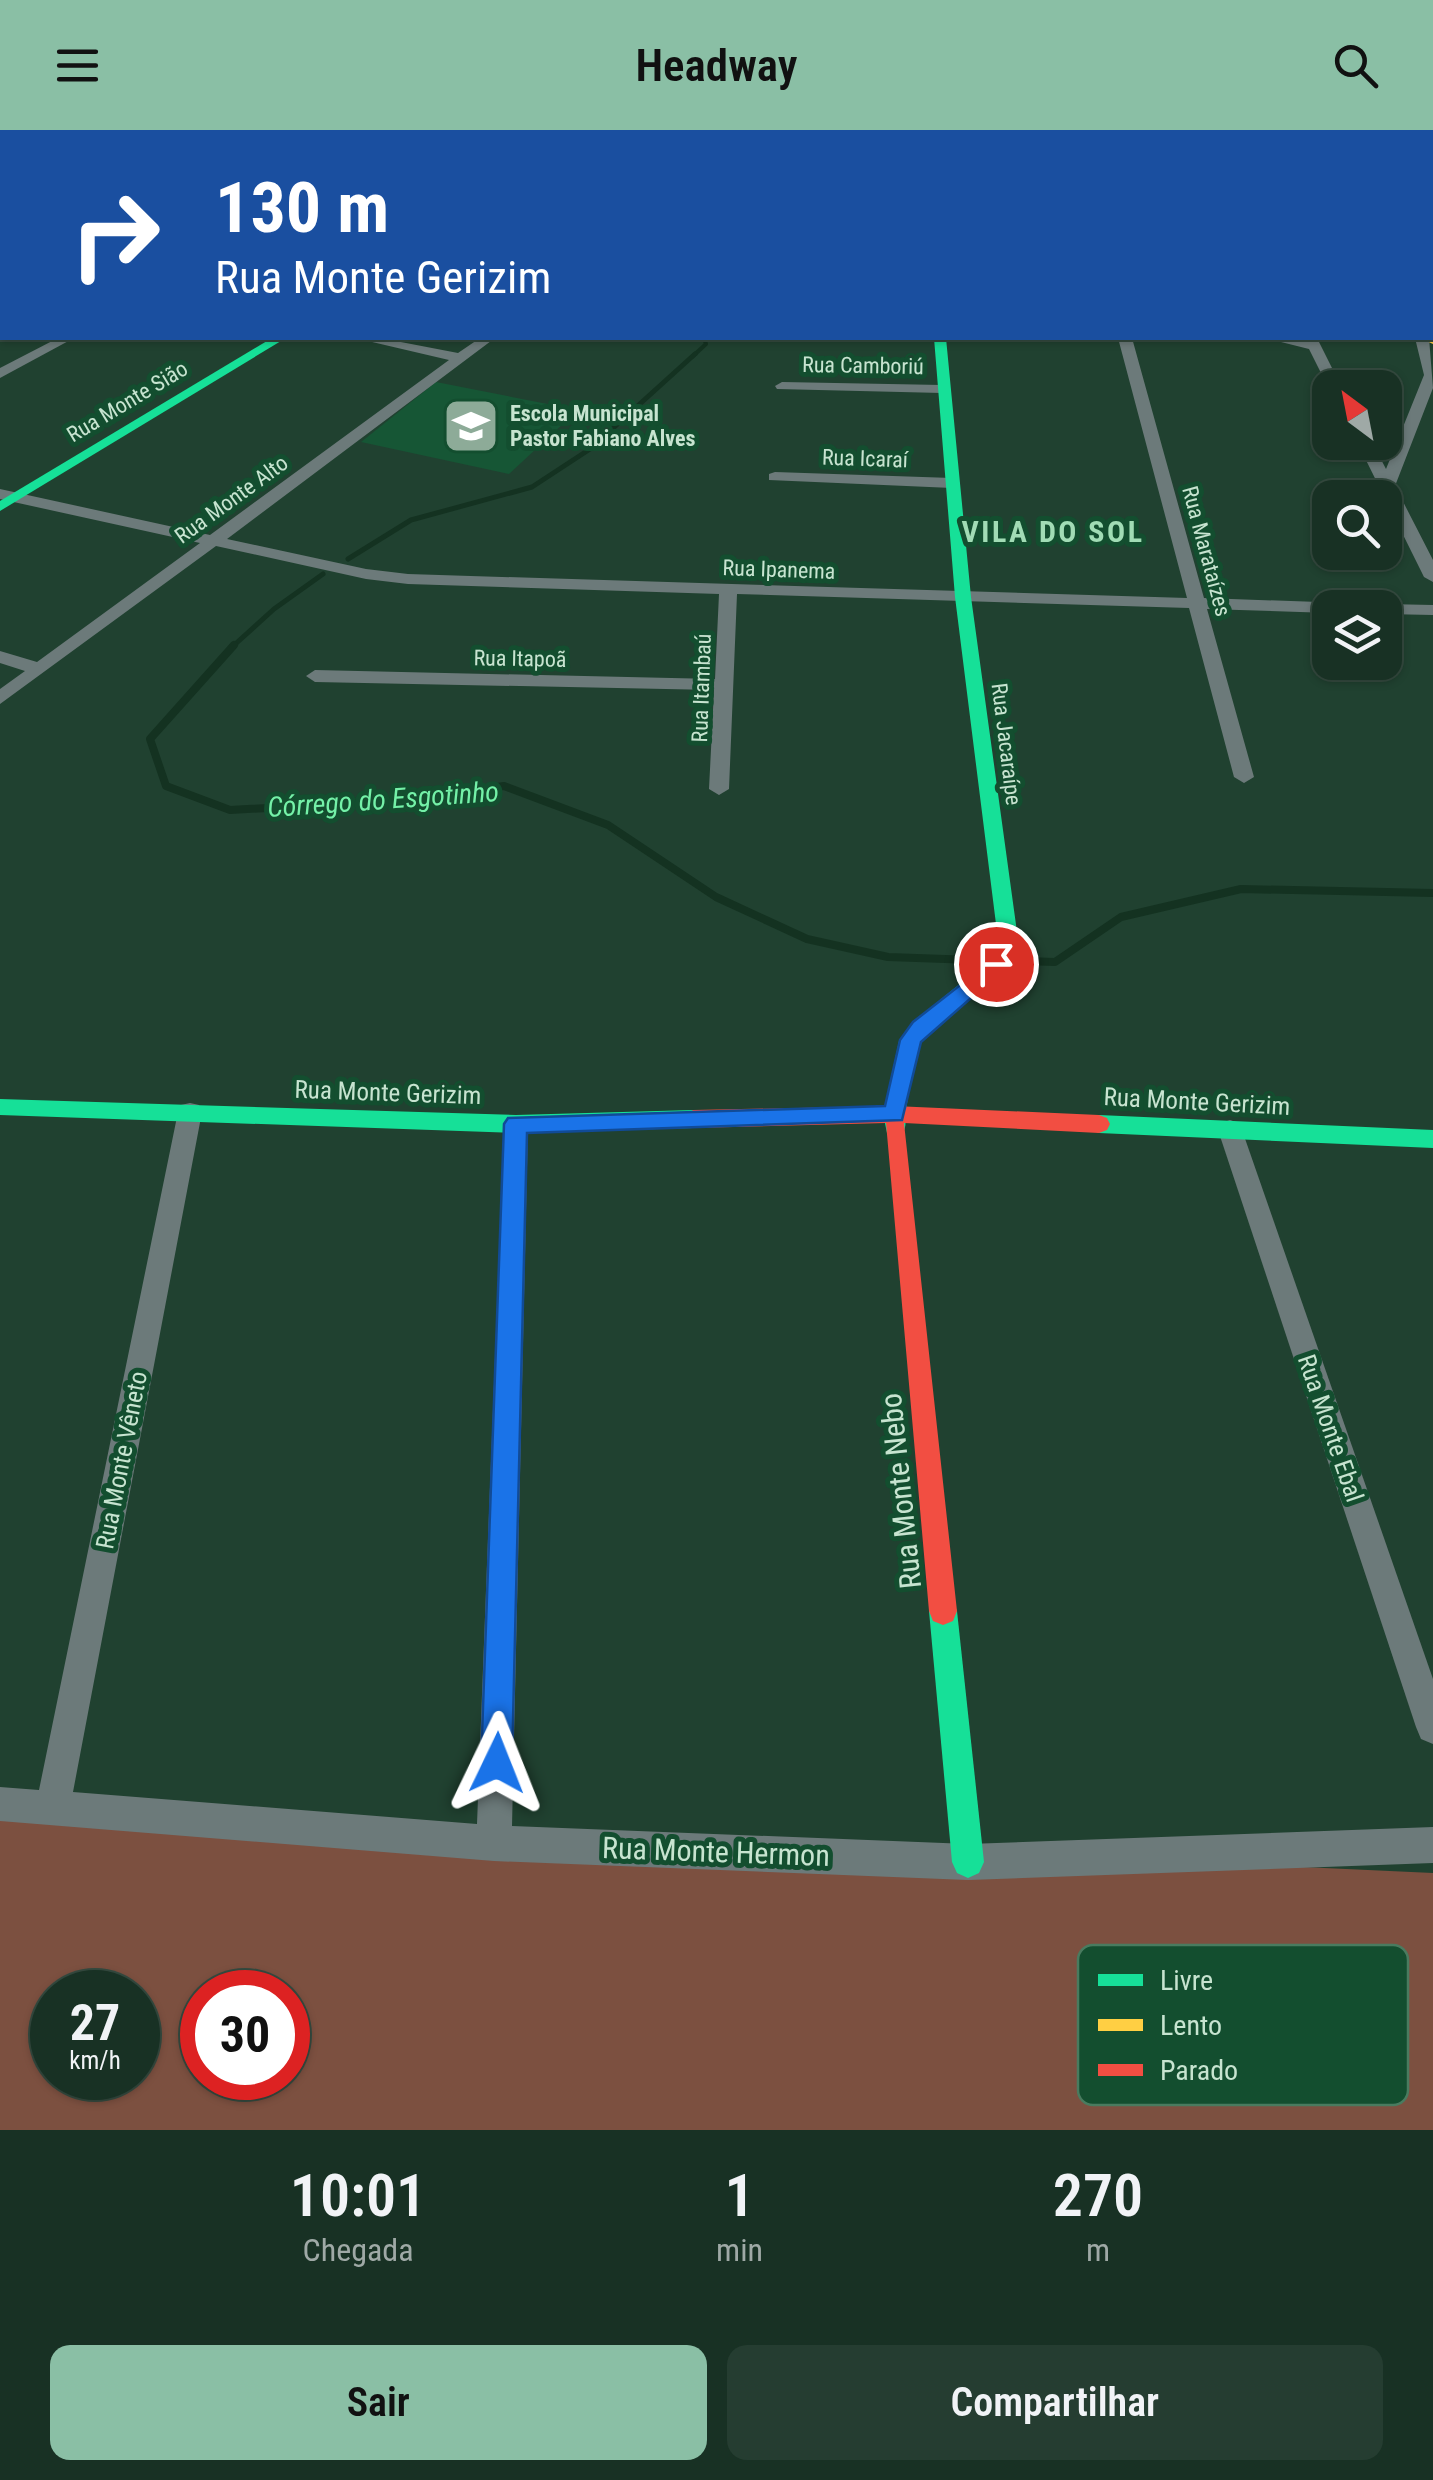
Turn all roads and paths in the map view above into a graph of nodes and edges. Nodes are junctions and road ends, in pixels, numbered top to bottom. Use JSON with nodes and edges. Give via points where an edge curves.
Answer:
{"nodes":[{"id":1,"x":1404,"y":130,"type":"edge"},
{"id":2,"x":1433,"y":130,"type":"edge"},
{"id":3,"x":63,"y":340,"type":"edge"},
{"id":4,"x":277,"y":340,"type":"edge"},
{"id":5,"x":372,"y":340,"type":"edge"},
{"id":6,"x":485,"y":340,"type":"edge"},
{"id":7,"x":940,"y":340,"type":"edge"},
{"id":8,"x":1125,"y":340,"type":"edge"},
{"id":9,"x":1424,"y":340,"type":"edge"},
{"id":10,"x":1312,"y":342,"type":"edge"},
{"id":11,"x":460,"y":358,"type":"junction"},
{"id":12,"x":1327,"y":370,"type":"edge"},
{"id":13,"x":1431,"y":370,"type":"edge"},
{"id":14,"x":0,"y":374,"type":"edge"},
{"id":15,"x":782,"y":386,"type":"dead end"},
{"id":16,"x":942,"y":389,"type":"junction"},
{"id":17,"x":775,"y":477,"type":"dead end"},
{"id":18,"x":1389,"y":480,"type":"edge"},
{"id":19,"x":952,"y":483,"type":"junction"},
{"id":20,"x":5,"y":499,"type":"edge"},
{"id":21,"x":1402,"y":516,"type":"edge"},
{"id":22,"x":213,"y":540,"type":"junction"},
{"id":23,"x":1433,"y":577,"type":"edge"},
{"id":24,"x":728,"y":590,"type":"junction"},
{"id":25,"x":963,"y":596,"type":"junction"},
{"id":26,"x":1198,"y":603,"type":"junction"},
{"id":27,"x":1312,"y":607,"type":"edge"},
{"id":28,"x":1402,"y":609,"type":"edge"},
{"id":29,"x":1433,"y":610,"type":"edge"},
{"id":30,"x":0,"y":657,"type":"edge"},
{"id":31,"x":40,"y":669,"type":"junction"},
{"id":32,"x":315,"y":676,"type":"dead end"},
{"id":33,"x":724,"y":684,"type":"junction"},
{"id":34,"x":0,"y":698,"type":"edge"},
{"id":35,"x":1244,"y":777,"type":"dead end"},
{"id":36,"x":719,"y":789,"type":"dead end"},
{"id":37,"x":0,"y":1107,"type":"edge"},
{"id":38,"x":190,"y":1112,"type":"junction"},
{"id":39,"x":894,"y":1114,"type":"junction"},
{"id":40,"x":516,"y":1124,"type":"junction"},
{"id":41,"x":1230,"y":1130,"type":"junction"},
{"id":42,"x":1433,"y":1139,"type":"edge"},
{"id":43,"x":1433,"y":1727,"type":"edge"},
{"id":44,"x":0,"y":1804,"type":"edge"},
{"id":45,"x":52,"y":1808,"type":"junction"},
{"id":46,"x":494,"y":1843,"type":"junction"},
{"id":47,"x":1433,"y":1845,"type":"edge"},
{"id":48,"x":968,"y":1862,"type":"junction"}],
"edges":[{"from":1,"to":2,"type":"street"},
{"from":3,"to":14,"type":"street"},
{"from":4,"to":20,"type":"street","name":"Rua Monte Sião"},
{"from":5,"to":11,"type":"street"},
{"from":6,"to":11,"type":"street","name":"Rua Monte Alto"},
{"from":7,"to":16,"type":"street","name":"Rua Jacaraípe"},
{"from":8,"to":26,"type":"street","name":"Rua Marataízes"},
{"from":9,"to":13,"type":"street"},
{"from":10,"to":12,"type":"street"},
{"from":11,"to":22,"type":"street","name":"Rua Monte Alto"},
{"from":13,"to":18,"type":"street"},
{"from":15,"to":16,"type":"street","name":"Rua Camboriú"},
{"from":16,"to":19,"type":"street","name":"Rua Jacaraípe"},
{"from":17,"to":19,"type":"street","name":"Rua Icaraí"},
{"from":19,"to":25,"type":"street","name":"Rua Jacaraípe"},
{"from":20,"to":22,"type":"street","name":"Rua Ipanema"},
{"from":21,"to":23,"type":"street"},
{"from":22,"to":24,"type":"street","name":"Rua Ipanema","via":[[408,579]]},
{"from":22,"to":31,"type":"street","name":"Rua Monte Alto"},
{"from":24,"to":25,"type":"street","name":"Rua Ipanema"},
{"from":24,"to":33,"type":"street","name":"Rua Itambaú"},
{"from":25,"to":26,"type":"street","name":"Rua Ipanema"},
{"from":25,"to":39,"type":"street","name":"Rua Jacaraípe","via":[[1008,932],[996,964],[910,1040]]},
{"from":26,"to":27,"type":"street","name":"Rua Ipanema"},
{"from":26,"to":35,"type":"street","name":"Rua Marataízes"},
{"from":28,"to":29,"type":"street"},
{"from":30,"to":31,"type":"street"},
{"from":31,"to":34,"type":"street","name":"Rua Monte Alto"},
{"from":32,"to":33,"type":"street","name":"Rua Itapoã"},
{"from":33,"to":36,"type":"street","name":"Rua Itambaú"},
{"from":37,"to":38,"type":"street","name":"Rua Monte Gerizim"},
{"from":38,"to":40,"type":"street","name":"Rua Monte Gerizim"},
{"from":38,"to":45,"type":"street","name":"Rua Monte Vêneto"},
{"from":39,"to":40,"type":"street","name":"Rua Monte Gerizim"},
{"from":39,"to":41,"type":"street","name":"Rua Monte Gerizim"},
{"from":39,"to":48,"type":"street","name":"Rua Monte Nebo"},
{"from":40,"to":46,"type":"street"},
{"from":41,"to":42,"type":"street","name":"Rua Monte Gerizim"},
{"from":41,"to":43,"type":"street","name":"Rua Monte Ebal"},
{"from":44,"to":45,"type":"street","name":"Rua Monte Hermon"},
{"from":45,"to":46,"type":"street","name":"Rua Monte Hermon"},
{"from":46,"to":48,"type":"street","name":"Rua Monte Hermon"},
{"from":47,"to":48,"type":"street","name":"Rua Monte Hermon"}]}
